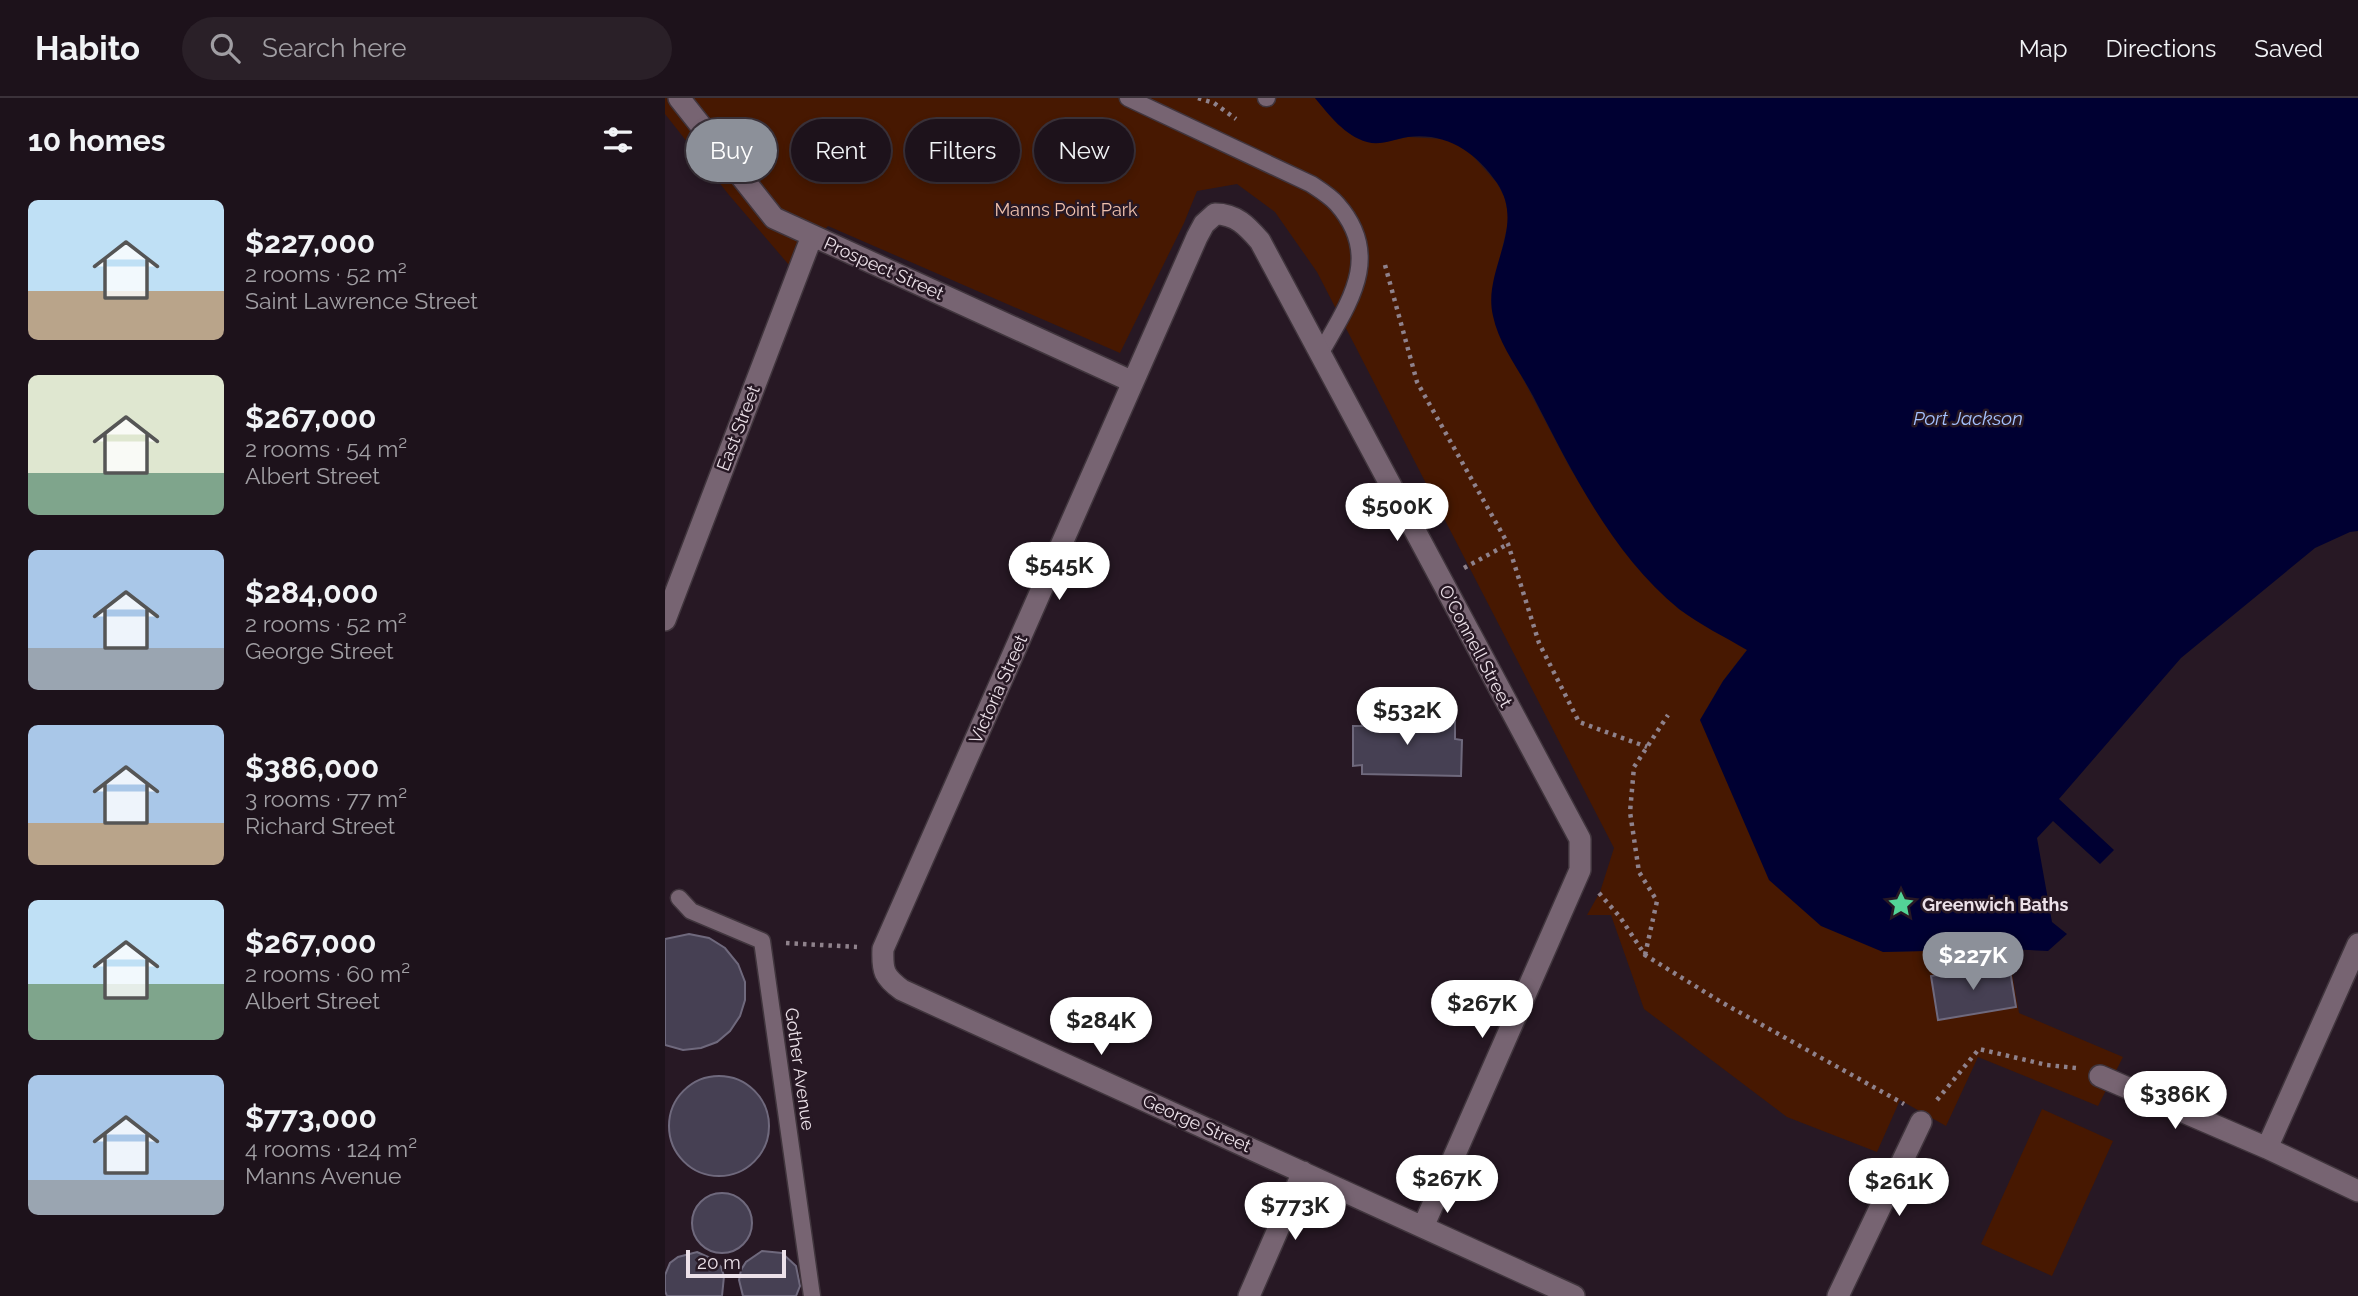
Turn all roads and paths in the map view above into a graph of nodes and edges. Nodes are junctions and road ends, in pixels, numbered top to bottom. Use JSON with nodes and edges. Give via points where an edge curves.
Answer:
{"nodes":[{"id":1,"x":679,"y":98,"type":"edge"},
{"id":2,"x":1128,"y":98,"type":"edge"},
{"id":3,"x":812,"y":236,"type":"junction"},
{"id":4,"x":1198,"y":237,"type":"joint"},
{"id":5,"x":1384,"y":258,"type":"dead end"},
{"id":6,"x":1320,"y":354,"type":"junction"},
{"id":7,"x":1133,"y":382,"type":"junction"},
{"id":8,"x":1508,"y":544,"type":"junction"},
{"id":9,"x":1467,"y":566,"type":"dead end"},
{"id":10,"x":665,"y":620,"type":"edge"},
{"id":11,"x":1668,"y":715,"type":"dead end"},
{"id":12,"x":1647,"y":747,"type":"junction"},
{"id":13,"x":1580,"y":870,"type":"junction"},
{"id":14,"x":679,"y":898,"type":"dead end"},
{"id":15,"x":762,"y":941,"type":"junction"},
{"id":16,"x":2358,"y":944,"type":"edge"},
{"id":17,"x":883,"y":949,"type":"junction"},
{"id":18,"x":1645,"y":955,"type":"junction"},
{"id":19,"x":2100,"y":1076,"type":"joint"},
{"id":20,"x":1921,"y":1122,"type":"junction"},
{"id":21,"x":2267,"y":1148,"type":"junction"},
{"id":22,"x":1303,"y":1171,"type":"junction"},
{"id":23,"x":2358,"y":1191,"type":"edge"},
{"id":24,"x":1423,"y":1227,"type":"junction"},
{"id":25,"x":812,"y":1296,"type":"edge"},
{"id":26,"x":1249,"y":1296,"type":"edge"},
{"id":27,"x":1574,"y":1296,"type":"edge"},
{"id":28,"x":1838,"y":1296,"type":"edge"}],
"edges":[{"from":1,"to":3,"type":"street","name":"Prospect Street","via":[[774,218]]},
{"from":2,"to":6,"type":"lane","via":[[1311,184],[1337,203],[1351,224],[1359,249],[1359,274],[1353,296]]},
{"from":3,"to":7,"type":"street","name":"Prospect Street"},
{"from":3,"to":10,"type":"street","name":"East Street"},
{"from":4,"to":6,"type":"street","name":"O'Connell Street","via":[[1215,214],[1228,214],[1246,225],[1260,241]]},
{"from":4,"to":7,"type":"street","name":"Victoria Street"},
{"from":5,"to":8,"type":"path","via":[[1417,382]]},
{"from":6,"to":13,"type":"street","name":"O'Connell Street","via":[[1580,839]]},
{"from":7,"to":17,"type":"street","name":"Victoria Street"},
{"from":8,"to":9,"type":"path"},
{"from":8,"to":12,"type":"path","via":[[1539,643],[1579,722]]},
{"from":11,"to":12,"type":"path"},
{"from":12,"to":18,"type":"path","via":[[1634,767],[1630,812],[1639,872],[1657,901]]},
{"from":13,"to":18,"type":"path"},
{"from":13,"to":24,"type":"street"},
{"from":14,"to":15,"type":"lane","via":[[691,911]]},
{"from":15,"to":17,"type":"path"},
{"from":15,"to":25,"type":"lane","name":"Gother Avenue"},
{"from":16,"to":21,"type":"street"},
{"from":17,"to":22,"type":"street","name":"George Street","via":[[887,979],[902,989]]},
{"from":18,"to":20,"type":"path","via":[[1721,1003],[1900,1100]]},
{"from":19,"to":20,"type":"path","via":[[2084,1068],[2047,1065],[1979,1049]]},
{"from":19,"to":21,"type":"street"},
{"from":20,"to":28,"type":"street"},
{"from":21,"to":23,"type":"street"},
{"from":22,"to":24,"type":"street","name":"George Street"},
{"from":22,"to":26,"type":"street"},
{"from":24,"to":27,"type":"street","name":"George Street"}]}
